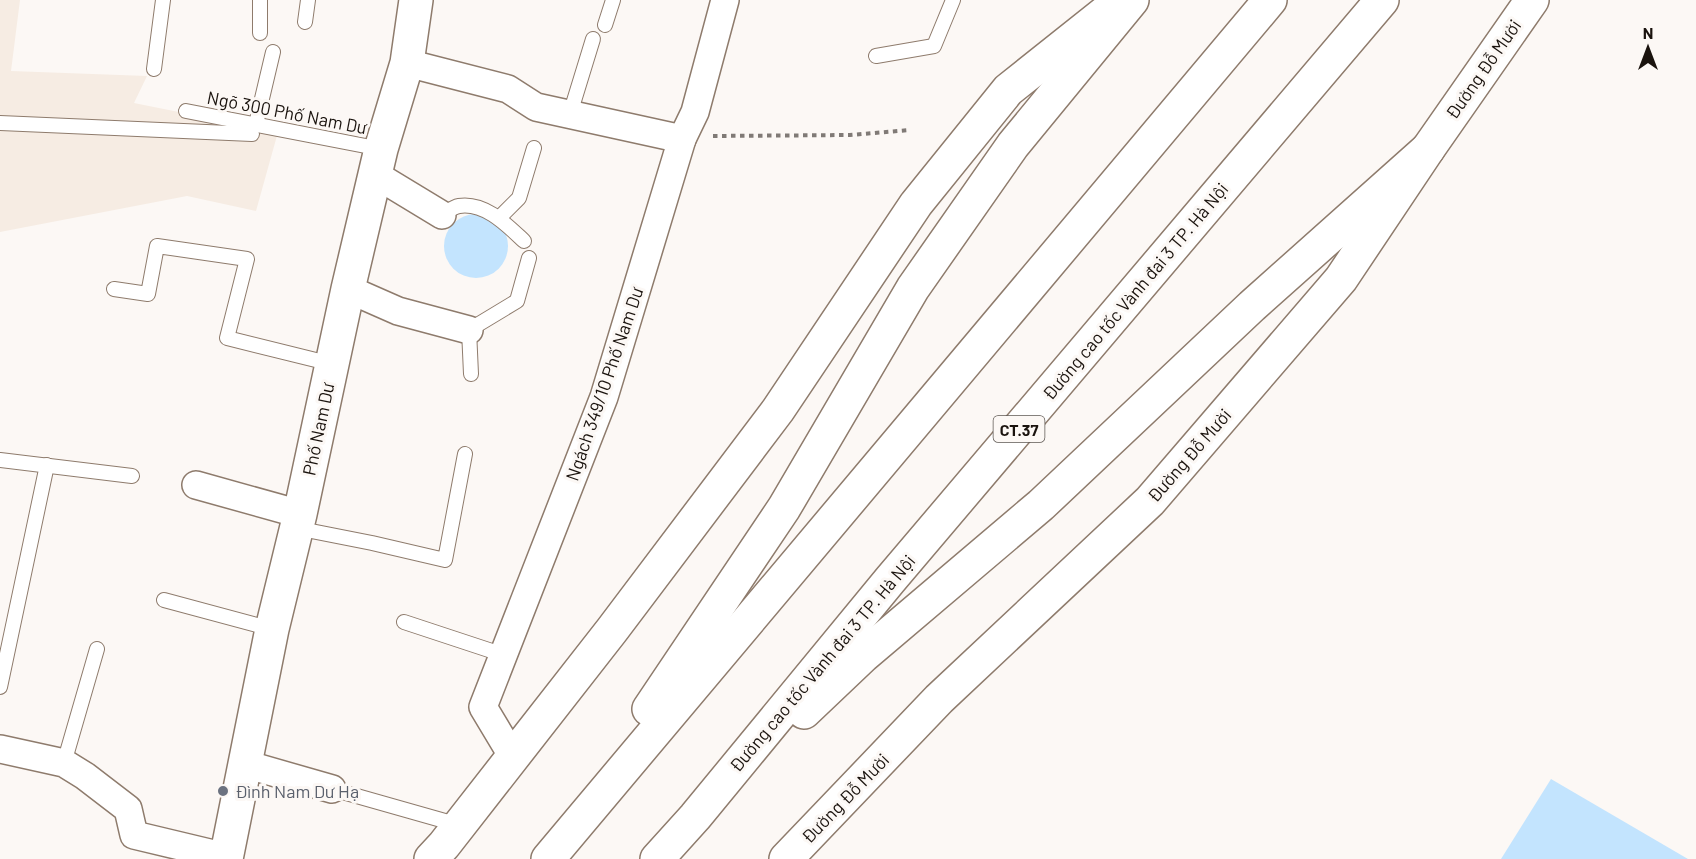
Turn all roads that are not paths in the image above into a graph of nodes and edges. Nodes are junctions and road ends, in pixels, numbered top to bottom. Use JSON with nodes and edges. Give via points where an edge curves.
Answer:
{"nodes":[{"id":1,"x":163,"y":0,"type":"edge"},
{"id":2,"x":260,"y":0,"type":"edge"},
{"id":3,"x":308,"y":0,"type":"edge"},
{"id":4,"x":416,"y":0,"type":"edge"},
{"id":5,"x":613,"y":0,"type":"edge"},
{"id":6,"x":724,"y":0,"type":"edge"},
{"id":7,"x":953,"y":0,"type":"edge"},
{"id":8,"x":1121,"y":0,"type":"edge"},
{"id":9,"x":1132,"y":0,"type":"edge"},
{"id":10,"x":1270,"y":0,"type":"edge"},
{"id":11,"x":1382,"y":0,"type":"edge"},
{"id":12,"x":1532,"y":0,"type":"edge"},
{"id":13,"x":305,"y":22,"type":"dead end"},
{"id":14,"x":605,"y":26,"type":"dead end"},
{"id":15,"x":260,"y":33,"type":"dead end"},
{"id":16,"x":593,"y":39,"type":"dead end"},
{"id":17,"x":273,"y":52,"type":"dead end"},
{"id":18,"x":876,"y":56,"type":"dead end"},
{"id":19,"x":407,"y":63,"type":"junction"},
{"id":20,"x":154,"y":69,"type":"dead end"},
{"id":21,"x":186,"y":111,"type":"dead end"},
{"id":22,"x":570,"y":114,"type":"junction"},
{"id":23,"x":0,"y":123,"type":"edge"},
{"id":24,"x":254,"y":129,"type":"junction"},
{"id":25,"x":684,"y":134,"type":"junction"},
{"id":26,"x":534,"y":148,"type":"dead end"},
{"id":27,"x":1428,"y":149,"type":"junction"},
{"id":28,"x":379,"y":162,"type":"junction"},
{"id":29,"x":442,"y":215,"type":"joint"},
{"id":30,"x":499,"y":218,"type":"junction"},
{"id":31,"x":524,"y":241,"type":"dead end"},
{"id":32,"x":529,"y":258,"type":"dead end"},
{"id":33,"x":114,"y":289,"type":"dead end"},
{"id":34,"x":348,"y":289,"type":"junction"},
{"id":35,"x":469,"y":330,"type":"junction"},
{"id":36,"x":332,"y":364,"type":"junction"},
{"id":37,"x":471,"y":374,"type":"dead end"},
{"id":38,"x":465,"y":454,"type":"dead end"},
{"id":39,"x":0,"y":460,"type":"edge"},
{"id":40,"x":47,"y":465,"type":"junction"},
{"id":41,"x":132,"y":476,"type":"dead end"},
{"id":42,"x":195,"y":485,"type":"dead end"},
{"id":43,"x":298,"y":521,"type":"junction"},
{"id":44,"x":164,"y":600,"type":"dead end"},
{"id":45,"x":404,"y":622,"type":"dead end"},
{"id":46,"x":272,"y":629,"type":"junction"},
{"id":47,"x":97,"y":649,"type":"dead end"},
{"id":48,"x":504,"y":655,"type":"junction"},
{"id":49,"x":2,"y":671,"type":"edge"},
{"id":50,"x":0,"y":687,"type":"edge"},
{"id":51,"x":0,"y":749,"type":"edge"},
{"id":52,"x":513,"y":757,"type":"junction"},
{"id":53,"x":64,"y":764,"type":"junction"},
{"id":54,"x":245,"y":764,"type":"junction"},
{"id":55,"x":332,"y":789,"type":"joint"},
{"id":56,"x":695,"y":817,"type":"junction"},
{"id":57,"x":459,"y":825,"type":"junction"},
{"id":58,"x":226,"y":858,"type":"edge"},
{"id":59,"x":431,"y":859,"type":"edge"},
{"id":60,"x":540,"y":859,"type":"edge"},
{"id":61,"x":548,"y":859,"type":"edge"},
{"id":62,"x":657,"y":859,"type":"edge"},
{"id":63,"x":786,"y":859,"type":"edge"}],
"edges":[{"from":1,"to":20,"type":"lane"},
{"from":2,"to":15,"type":"lane"},
{"from":3,"to":13,"type":"lane"},
{"from":4,"to":19,"type":"main road","name":"Phố Nam Dư"},
{"from":5,"to":14,"type":"lane"},
{"from":6,"to":25,"type":"street","name":"Ngách 349/10 Phố Nam Dư","via":[[695,112]]},
{"from":7,"to":18,"type":"lane","via":[[934,46]]},
{"from":8,"to":52,"type":"main road","via":[[1008,90],[923,195],[778,410]]},
{"from":9,"to":60,"type":"main road","via":[[1013,146],[912,288],[784,508],[656,701]]},
{"from":10,"to":61,"type":"main road"},
{"from":11,"to":56,"type":"main road","name":"Đường cao tốc Vành đai 3 TP. Hà Nội","number":"CT.37","via":[[890,580]]},
{"from":12,"to":27,"type":"main road","name":"Đường Đỗ Mười"},
{"from":16,"to":22,"type":"lane"},
{"from":17,"to":24,"type":"lane"},
{"from":19,"to":22,"type":"street","via":[[508,89],[536,107]]},
{"from":19,"to":28,"type":"main road","name":"Phố Nam Dư"},
{"from":21,"to":24,"type":"lane","name":"Ngõ 300 Phố Nam Dư"},
{"from":22,"to":25,"type":"street"},
{"from":23,"to":24,"type":"lane"},
{"from":24,"to":28,"type":"lane","name":"Ngõ 300 Phố Nam Dư"},
{"from":25,"to":48,"type":"street","name":"Ngách 349/10 Phố Nam Dư","via":[[604,397]]},
{"from":26,"to":30,"type":"lane","via":[[519,198]]},
{"from":27,"to":56,"type":"main road","via":[[1252,306],[1041,505],[863,656]]},
{"from":27,"to":63,"type":"main road","name":"Đường Đỗ Mười","via":[[1341,279],[1150,501],[939,699]]},
{"from":28,"to":29,"type":"street"},
{"from":28,"to":34,"type":"main road","name":"Phố Nam Dư"},
{"from":29,"to":30,"type":"lane","via":[[456,206],[464,206],[480,208]]},
{"from":30,"to":31,"type":"lane"},
{"from":32,"to":35,"type":"lane","via":[[518,301]]},
{"from":33,"to":36,"type":"lane","via":[[148,294],[157,246],[247,259],[227,338]]},
{"from":34,"to":35,"type":"street","via":[[398,311]]},
{"from":34,"to":36,"type":"main road","name":"Phố Nam Dư"},
{"from":35,"to":37,"type":"lane"},
{"from":36,"to":43,"type":"main road","name":"Phố Nam Dư"},
{"from":38,"to":43,"type":"lane","via":[[445,561]]},
{"from":39,"to":40,"type":"lane"},
{"from":40,"to":41,"type":"lane"},
{"from":40,"to":49,"type":"lane"},
{"from":42,"to":43,"type":"street"},
{"from":43,"to":46,"type":"main road","name":"Phố Nam Dư"},
{"from":44,"to":46,"type":"lane"},
{"from":45,"to":48,"type":"lane"},
{"from":46,"to":54,"type":"main road","name":"Phố Nam Dư"},
{"from":47,"to":53,"type":"lane"},
{"from":48,"to":52,"type":"street","name":"Ngách 349/10 Phố Nam Dư","via":[[483,707]]},
{"from":49,"to":50,"type":"lane"},
{"from":51,"to":53,"type":"street"},
{"from":52,"to":57,"type":"main road"},
{"from":53,"to":58,"type":"street","via":[[128,809],[134,835]]},
{"from":54,"to":55,"type":"street"},
{"from":54,"to":58,"type":"main road","name":"Phố Nam Dư"},
{"from":55,"to":57,"type":"lane"},
{"from":56,"to":62,"type":"main road","name":"Đường cao tốc Vành đai 3 TP. Hà Nội","number":"CT.37"},
{"from":57,"to":59,"type":"main road"}]}
